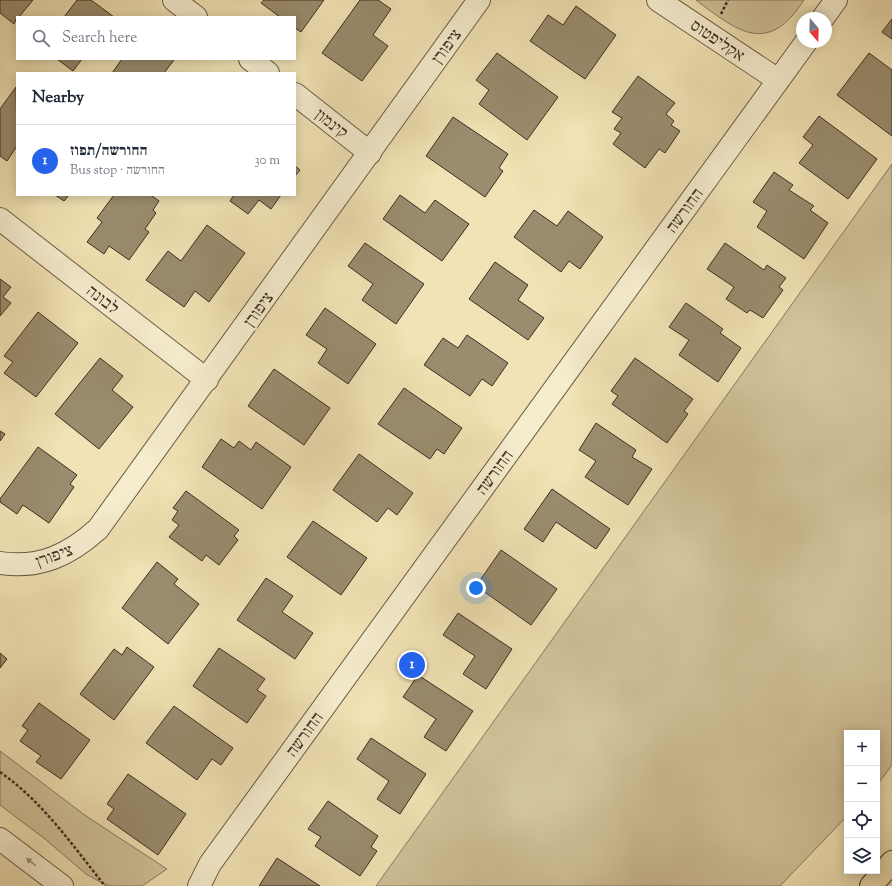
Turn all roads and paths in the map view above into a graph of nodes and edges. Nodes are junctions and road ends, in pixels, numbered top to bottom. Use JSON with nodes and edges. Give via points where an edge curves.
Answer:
{"nodes":[{"id":1,"x":174,"y":0,"type":"edge"},
{"id":2,"x":479,"y":0,"type":"edge"},
{"id":3,"x":658,"y":0,"type":"edge"},
{"id":4,"x":836,"y":0,"type":"edge"},
{"id":5,"x":827,"y":12,"type":"edge"},
{"id":6,"x":195,"y":16,"type":"edge"},
{"id":7,"x":802,"y":48,"type":"edge"},
{"id":8,"x":251,"y":60,"type":"edge"},
{"id":9,"x":267,"y":72,"type":"edge"},
{"id":10,"x":778,"y":80,"type":"junction"},
{"id":11,"x":296,"y":95,"type":"edge"},
{"id":12,"x":370,"y":152,"type":"junction"},
{"id":13,"x":0,"y":219,"type":"edge"},
{"id":14,"x":207,"y":380,"type":"junction"},
{"id":15,"x":0,"y":563,"type":"edge"},
{"id":16,"x":0,"y":772,"type":"edge"},
{"id":17,"x":0,"y":839,"type":"edge"},
{"id":18,"x":892,"y":862,"type":"edge"},
{"id":19,"x":210,"y":864,"type":"junction"},
{"id":20,"x":62,"y":886,"type":"edge"},
{"id":21,"x":105,"y":886,"type":"edge"},
{"id":22,"x":185,"y":886,"type":"edge"},
{"id":23,"x":199,"y":886,"type":"edge"},
{"id":24,"x":871,"y":886,"type":"edge"}],
"edges":[{"from":1,"to":6,"type":"street"},
{"from":2,"to":12,"type":"street","name":"ציפורן"},
{"from":3,"to":10,"type":"street","name":"אקליפטוס"},
{"from":4,"to":5,"type":"street"},
{"from":7,"to":10,"type":"street","name":"החורשה"},
{"from":8,"to":9,"type":"street"},
{"from":10,"to":19,"type":"street","name":"החורשה"},
{"from":11,"to":12,"type":"street","name":"קינמון"},
{"from":12,"to":14,"type":"street","name":"ציפורן"},
{"from":13,"to":14,"type":"street","name":"לבונה"},
{"from":14,"to":15,"type":"street","name":"ציפורן","via":[[98,529],[79,545],[58,557],[36,563]]},
{"from":16,"to":21,"type":"path","via":[[17,784],[48,815]]},
{"from":20,"to":17,"type":"street","one_way":true},
{"from":18,"to":24,"type":"highway"},
{"from":19,"to":22,"type":"street","name":"החורשה"},
{"from":19,"to":23,"type":"street","name":"החורשה"}]}
